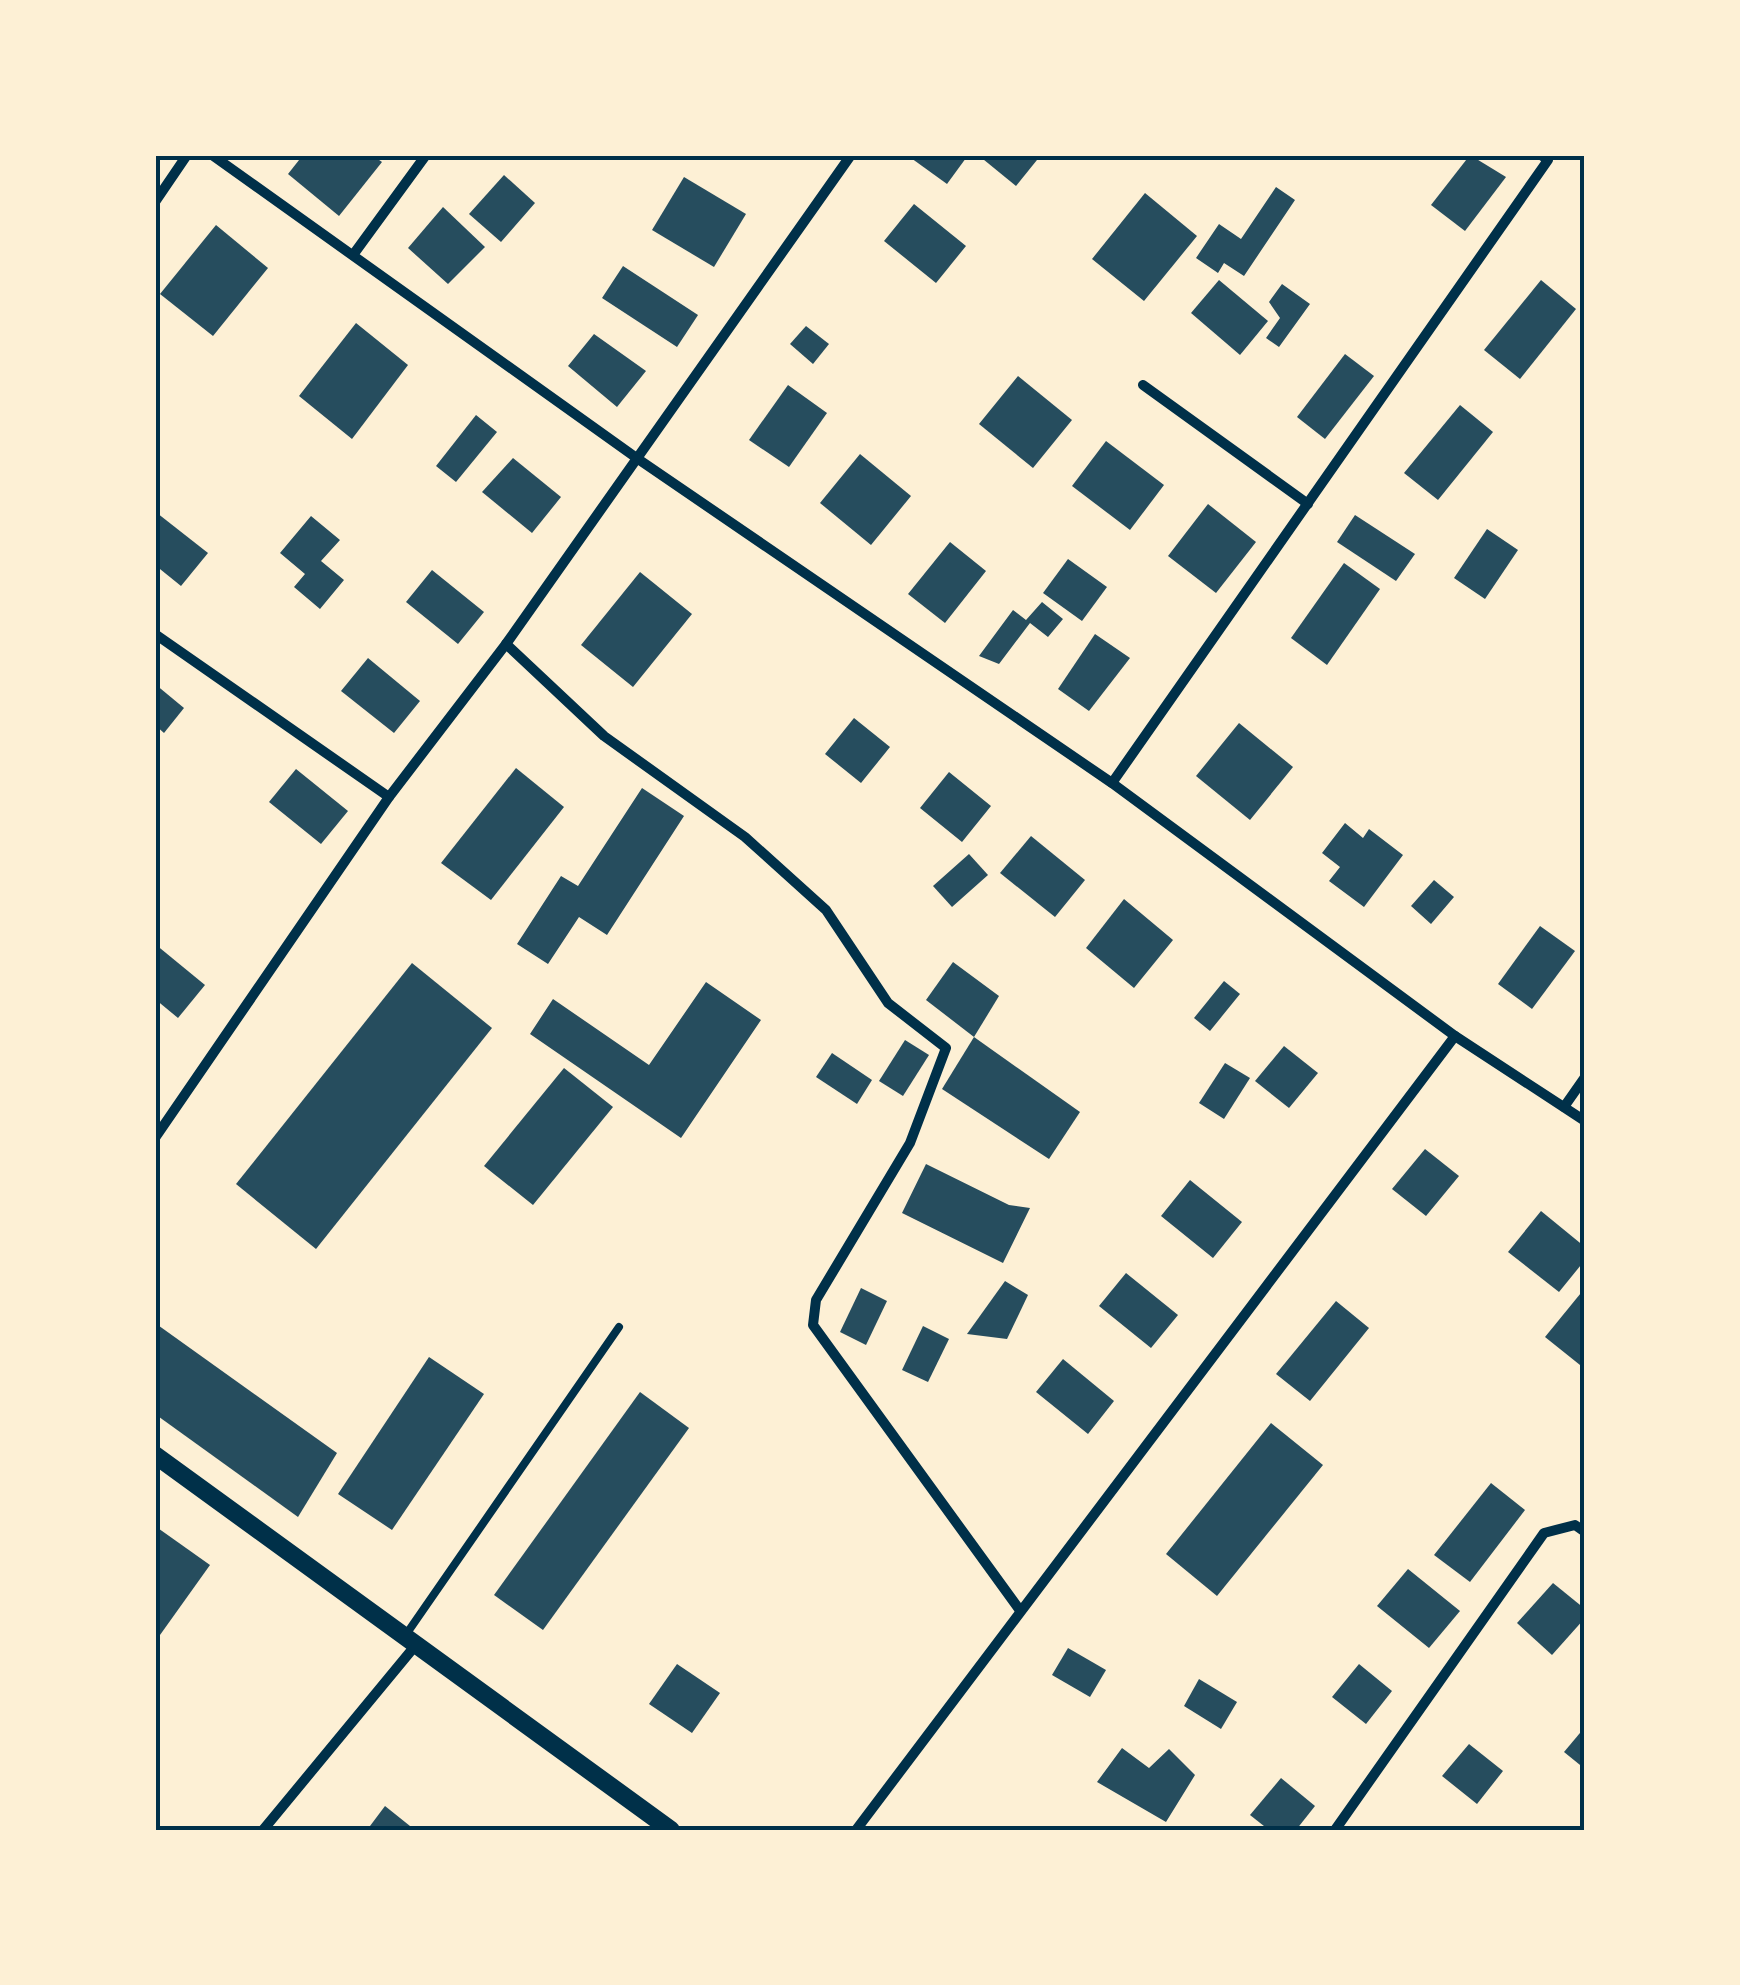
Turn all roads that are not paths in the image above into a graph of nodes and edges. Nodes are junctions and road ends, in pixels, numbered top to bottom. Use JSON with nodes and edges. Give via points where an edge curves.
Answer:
{"nodes":[{"id":1,"x":187,"y":155,"type":"edge"},
{"id":2,"x":212,"y":155,"type":"edge"},
{"id":3,"x":426,"y":155,"type":"edge"},
{"id":4,"x":850,"y":155,"type":"edge"},
{"id":5,"x":1541,"y":155,"type":"edge"},
{"id":6,"x":155,"y":202,"type":"edge"},
{"id":7,"x":352,"y":255,"type":"junction"},
{"id":8,"x":1143,"y":385,"type":"dead end"},
{"id":9,"x":638,"y":459,"type":"junction"},
{"id":10,"x":1308,"y":504,"type":"junction"},
{"id":11,"x":155,"y":634,"type":"edge"},
{"id":12,"x":506,"y":644,"type":"junction"},
{"id":13,"x":1112,"y":782,"type":"junction"},
{"id":14,"x":389,"y":797,"type":"junction"},
{"id":15,"x":1455,"y":1036,"type":"junction"},
{"id":16,"x":1585,"y":1077,"type":"edge"},
{"id":17,"x":1564,"y":1107,"type":"junction"},
{"id":18,"x":1585,"y":1121,"type":"edge"},
{"id":19,"x":155,"y":1138,"type":"edge"},
{"id":20,"x":619,"y":1327,"type":"dead end"},
{"id":21,"x":155,"y":1455,"type":"edge"},
{"id":22,"x":1585,"y":1532,"type":"edge"},
{"id":23,"x":1019,"y":1609,"type":"junction"},
{"id":24,"x":410,"y":1641,"type":"junction"},
{"id":25,"x":263,"y":1830,"type":"edge"},
{"id":26,"x":671,"y":1830,"type":"edge"},
{"id":27,"x":856,"y":1830,"type":"edge"},
{"id":28,"x":1336,"y":1830,"type":"edge"}],
"edges":[{"from":1,"to":6,"type":"street"},
{"from":2,"to":7,"type":"street"},
{"from":3,"to":7,"type":"street"},
{"from":4,"to":9,"type":"street"},
{"from":5,"to":10,"type":"street","via":[[1548,160]]},
{"from":7,"to":9,"type":"street"},
{"from":8,"to":10,"type":"street"},
{"from":9,"to":12,"type":"street"},
{"from":9,"to":13,"type":"street"},
{"from":10,"to":13,"type":"street"},
{"from":11,"to":14,"type":"street"},
{"from":12,"to":14,"type":"street"},
{"from":12,"to":23,"type":"street","via":[[604,736],[745,837],[826,910],[888,1003],[946,1048],[910,1143],[816,1300],[813,1325]]},
{"from":13,"to":15,"type":"street"},
{"from":14,"to":19,"type":"street"},
{"from":15,"to":17,"type":"street"},
{"from":15,"to":23,"type":"street"},
{"from":16,"to":17,"type":"street"},
{"from":17,"to":18,"type":"street"},
{"from":20,"to":24,"type":"lane"},
{"from":21,"to":24,"type":"street"},
{"from":22,"to":28,"type":"street","via":[[1575,1524],[1544,1533]]},
{"from":23,"to":27,"type":"street"},
{"from":24,"to":25,"type":"street"},
{"from":24,"to":26,"type":"street"}]}
